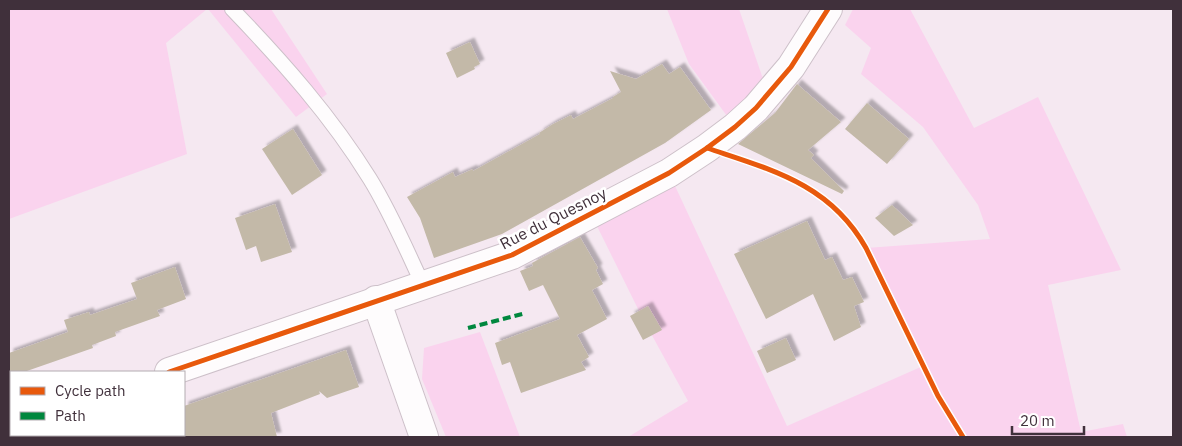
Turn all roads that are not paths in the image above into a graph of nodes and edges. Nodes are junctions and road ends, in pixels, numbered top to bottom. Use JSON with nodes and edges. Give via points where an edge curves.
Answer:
{"nodes":[{"id":1,"x":232,"y":9,"type":"edge"},
{"id":2,"x":828,"y":9,"type":"edge"},
{"id":3,"x":423,"y":285,"type":"junction"},
{"id":4,"x":376,"y":300,"type":"junction"},
{"id":5,"x":172,"y":371,"type":"edge"},
{"id":6,"x":424,"y":437,"type":"edge"}],
"edges":[{"from":1,"to":3,"type":"lane","via":[[281,60],[348,146],[386,207]]},
{"from":2,"to":3,"type":"street","name":"Rue du Quesnoy","via":[[791,67],[756,108],[707,148],[669,173],[512,255]]},
{"from":3,"to":4,"type":"street","name":"Rue du Quesnoy"},
{"from":4,"to":5,"type":"street","name":"Rue du Quesnoy"},
{"from":4,"to":6,"type":"street"}]}
